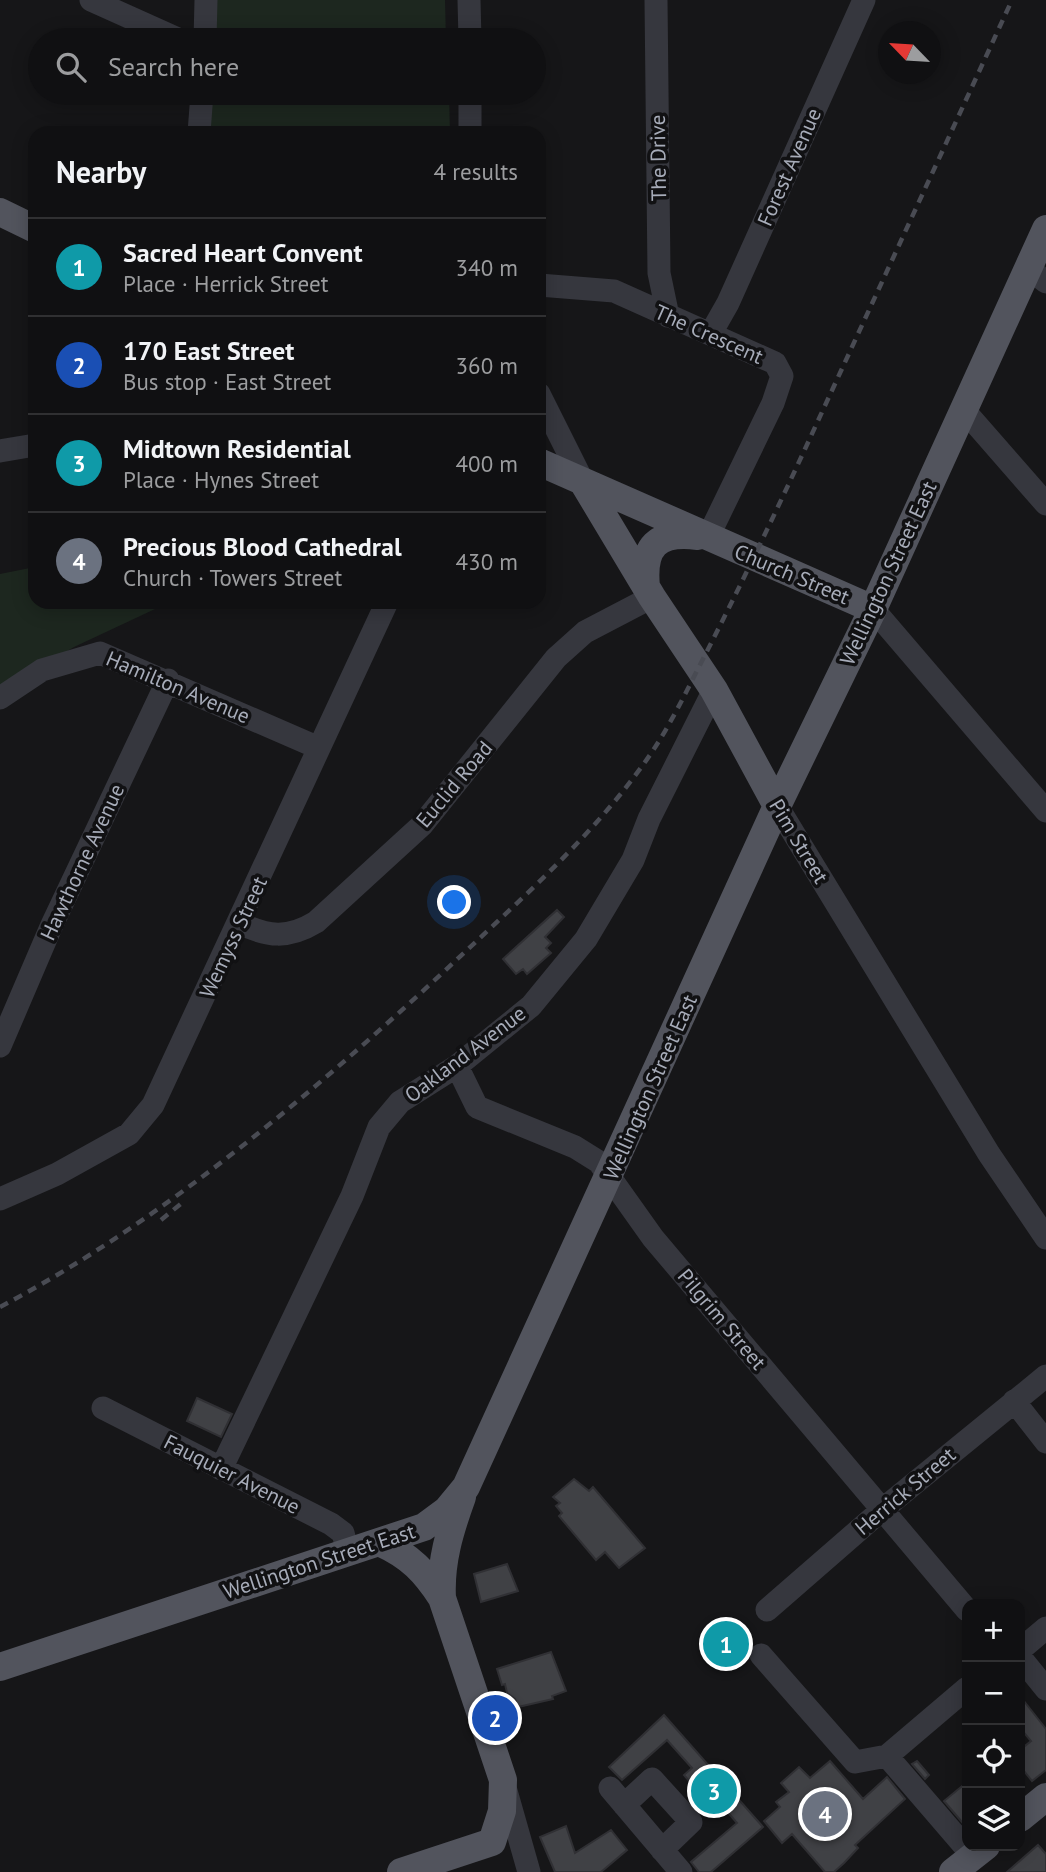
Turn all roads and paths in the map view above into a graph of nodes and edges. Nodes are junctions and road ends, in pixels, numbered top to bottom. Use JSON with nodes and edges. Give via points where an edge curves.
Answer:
{"nodes":[{"id":1,"x":91,"y":0,"type":"edge"},
{"id":2,"x":206,"y":0,"type":"edge"},
{"id":3,"x":470,"y":0,"type":"edge"},
{"id":4,"x":656,"y":0,"type":"edge"},
{"id":5,"x":864,"y":0,"type":"edge"},
{"id":6,"x":153,"y":28,"type":"edge"},
{"id":7,"x":205,"y":28,"type":"edge"},
{"id":8,"x":470,"y":28,"type":"edge"},
{"id":9,"x":201,"y":105,"type":"edge"},
{"id":10,"x":470,"y":105,"type":"edge"},
{"id":11,"x":200,"y":126,"type":"edge"},
{"id":12,"x":470,"y":126,"type":"edge"},
{"id":13,"x":0,"y":212,"type":"edge"},
{"id":14,"x":28,"y":226,"type":"edge"},
{"id":15,"x":1046,"y":229,"type":"edge"},
{"id":16,"x":1037,"y":275,"type":"edge"},
{"id":17,"x":546,"y":286,"type":"edge"},
{"id":18,"x":668,"y":316,"type":"junction"},
{"id":19,"x":711,"y":333,"type":"junction"},
{"id":20,"x":546,"y":408,"type":"edge"},
{"id":21,"x":963,"y":409,"type":"junction"},
{"id":22,"x":28,"y":446,"type":"edge"},
{"id":23,"x":0,"y":452,"type":"edge"},
{"id":24,"x":546,"y":465,"type":"edge"},
{"id":25,"x":583,"y":482,"type":"junction"},
{"id":26,"x":1046,"y":504,"type":"edge"},
{"id":27,"x":708,"y":537,"type":"junction"},
{"id":28,"x":649,"y":592,"type":"junction"},
{"id":29,"x":384,"y":609,"type":"edge"},
{"id":30,"x":873,"y":609,"type":"junction"},
{"id":31,"x":169,"y":680,"type":"junction"},
{"id":32,"x":714,"y":691,"type":"junction"},
{"id":33,"x":0,"y":698,"type":"edge"},
{"id":34,"x":319,"y":748,"type":"junction"},
{"id":35,"x":777,"y":806,"type":"junction"},
{"id":36,"x":1046,"y":811,"type":"edge"},
{"id":37,"x":239,"y":923,"type":"junction"},
{"id":38,"x":0,"y":1046,"type":"edge"},
{"id":39,"x":457,"y":1066,"type":"junction"},
{"id":40,"x":609,"y":1178,"type":"junction"},
{"id":41,"x":0,"y":1199,"type":"edge"},
{"id":42,"x":1046,"y":1238,"type":"edge"},
{"id":43,"x":1046,"y":1376,"type":"edge"},
{"id":44,"x":1014,"y":1401,"type":"junction"},
{"id":45,"x":103,"y":1408,"type":"dead end"},
{"id":46,"x":1046,"y":1441,"type":"edge"},
{"id":47,"x":221,"y":1469,"type":"junction"},
{"id":48,"x":466,"y":1487,"type":"junction"},
{"id":49,"x":883,"y":1509,"type":"junction"},
{"id":50,"x":381,"y":1543,"type":"junction"},
{"id":51,"x":348,"y":1552,"type":"junction"},
{"id":52,"x":442,"y":1598,"type":"junction"},
{"id":53,"x":962,"y":1604,"type":"edge"},
{"id":54,"x":767,"y":1610,"type":"dead end"},
{"id":55,"x":1046,"y":1628,"type":"edge"},
{"id":56,"x":1025,"y":1646,"type":"edge"},
{"id":57,"x":761,"y":1656,"type":"dead end"},
{"id":58,"x":1024,"y":1662,"type":"edge"},
{"id":59,"x":0,"y":1667,"type":"edge"},
{"id":60,"x":1046,"y":1689,"type":"edge"},
{"id":61,"x":962,"y":1692,"type":"edge"},
{"id":62,"x":887,"y":1756,"type":"junction"},
{"id":63,"x":503,"y":1780,"type":"junction"},
{"id":64,"x":1046,"y":1797,"type":"edge"},
{"id":65,"x":1025,"y":1814,"type":"edge"},
{"id":66,"x":492,"y":1842,"type":"junction"},
{"id":67,"x":662,"y":1850,"type":"junction"},
{"id":68,"x":971,"y":1858,"type":"edge"},
{"id":69,"x":401,"y":1872,"type":"edge"},
{"id":70,"x":520,"y":1872,"type":"edge"},
{"id":71,"x":529,"y":1872,"type":"edge"},
{"id":72,"x":681,"y":1872,"type":"edge"}],
"edges":[{"from":1,"to":6,"type":"street"},
{"from":2,"to":7,"type":"street"},
{"from":3,"to":8,"type":"street"},
{"from":4,"to":18,"type":"street","name":"The Drive","via":[[659,273]]},
{"from":5,"to":19,"type":"street","name":"Forest Avenue","via":[[729,303]]},
{"from":9,"to":11,"type":"street"},
{"from":10,"to":12,"type":"street"},
{"from":13,"to":14,"type":"main road"},
{"from":15,"to":16,"type":"main road","name":"Wellington Street East"},
{"from":16,"to":21,"type":"main road","name":"Wellington Street East"},
{"from":17,"to":18,"type":"street","name":"The Crescent","via":[[614,291]]},
{"from":18,"to":19,"type":"street","name":"The Crescent"},
{"from":19,"to":27,"type":"street","name":"The Crescent","via":[[775,363],[782,376]]},
{"from":20,"to":25,"type":"street"},
{"from":21,"to":26,"type":"street"},
{"from":21,"to":30,"type":"main road","name":"Wellington Street East"},
{"from":22,"to":23,"type":"street"},
{"from":24,"to":25,"type":"main road"},
{"from":25,"to":27,"type":"main road","name":"Church Street"},
{"from":25,"to":28,"type":"main road","name":"Pim Street"},
{"from":27,"to":28,"type":"main road","via":[[679,534],[661,539],[648,551],[644,567]]},
{"from":27,"to":30,"type":"main road","name":"Church Street"},
{"from":28,"to":32,"type":"main road","name":"Pim Street"},
{"from":28,"to":37,"type":"street","name":"Euclid Road","via":[[585,632],[556,658],[422,825],[316,922],[297,934],[275,934]]},
{"from":29,"to":34,"type":"street","name":"Wemyss Street"},
{"from":30,"to":35,"type":"main road","name":"Wellington Street East"},
{"from":30,"to":36,"type":"street","name":"Church Street"},
{"from":31,"to":33,"type":"street","name":"Hamilton Avenue","via":[[100,653],[42,670]]},
{"from":31,"to":34,"type":"street","name":"Hamilton Avenue"},
{"from":31,"to":38,"type":"street","name":"Hawthorne Avenue","via":[[51,927]]},
{"from":32,"to":35,"type":"main road","name":"Pim Street"},
{"from":32,"to":39,"type":"street","name":"Oakland Avenue","via":[[649,819],[634,860],[586,939],[531,1006]]},
{"from":34,"to":37,"type":"street","name":"Wemyss Street"},
{"from":35,"to":40,"type":"main road","name":"Wellington Street East"},
{"from":35,"to":42,"type":"street","name":"Pim Street","via":[[989,1154]]},
{"from":37,"to":41,"type":"street","name":"Wemyss Street","via":[[153,1105],[129,1134]]},
{"from":39,"to":40,"type":"street","name":"Pilgrim Street","via":[[477,1107],[575,1147],[599,1162]]},
{"from":39,"to":47,"type":"street","name":"Oakland Avenue","via":[[400,1102],[379,1127],[352,1196]]},
{"from":40,"to":48,"type":"main road","name":"Wellington Street East"},
{"from":40,"to":49,"type":"street","name":"Pilgrim Street","via":[[653,1238]]},
{"from":43,"to":44,"type":"street","name":"Herrick Street"},
{"from":44,"to":46,"type":"street"},
{"from":44,"to":49,"type":"street","name":"Herrick Street"},
{"from":45,"to":47,"type":"street","name":"Fauquier Avenue"},
{"from":47,"to":51,"type":"street","name":"Fauquier Avenue","via":[[331,1524],[343,1533]]},
{"from":48,"to":50,"type":"main road","name":"Wellington Street East","via":[[447,1510],[424,1527]]},
{"from":48,"to":52,"type":"main road","via":[[446,1543]]},
{"from":49,"to":53,"type":"street","name":"Pilgrim Street"},
{"from":49,"to":54,"type":"street","name":"Herrick Street"},
{"from":50,"to":51,"type":"main road","name":"Wellington Street East"},
{"from":50,"to":52,"type":"main road","via":[[416,1563]]},
{"from":51,"to":59,"type":"main road","name":"Wellington Street East"},
{"from":52,"to":63,"type":"main road"},
{"from":55,"to":56,"type":"street"},
{"from":57,"to":62,"type":"street","via":[[855,1762]]},
{"from":58,"to":60,"type":"street"},
{"from":61,"to":62,"type":"street"},
{"from":62,"to":68,"type":"street"},
{"from":63,"to":66,"type":"main road","via":[[502,1811]]},
{"from":63,"to":71,"type":"street"},
{"from":64,"to":65,"type":"main road"},
{"from":66,"to":69,"type":"main road"},
{"from":66,"to":70,"type":"street"},
{"from":67,"to":67,"type":"street","via":[[617,1796],[652,1779],[691,1822]]},
{"from":67,"to":72,"type":"street"}]}
